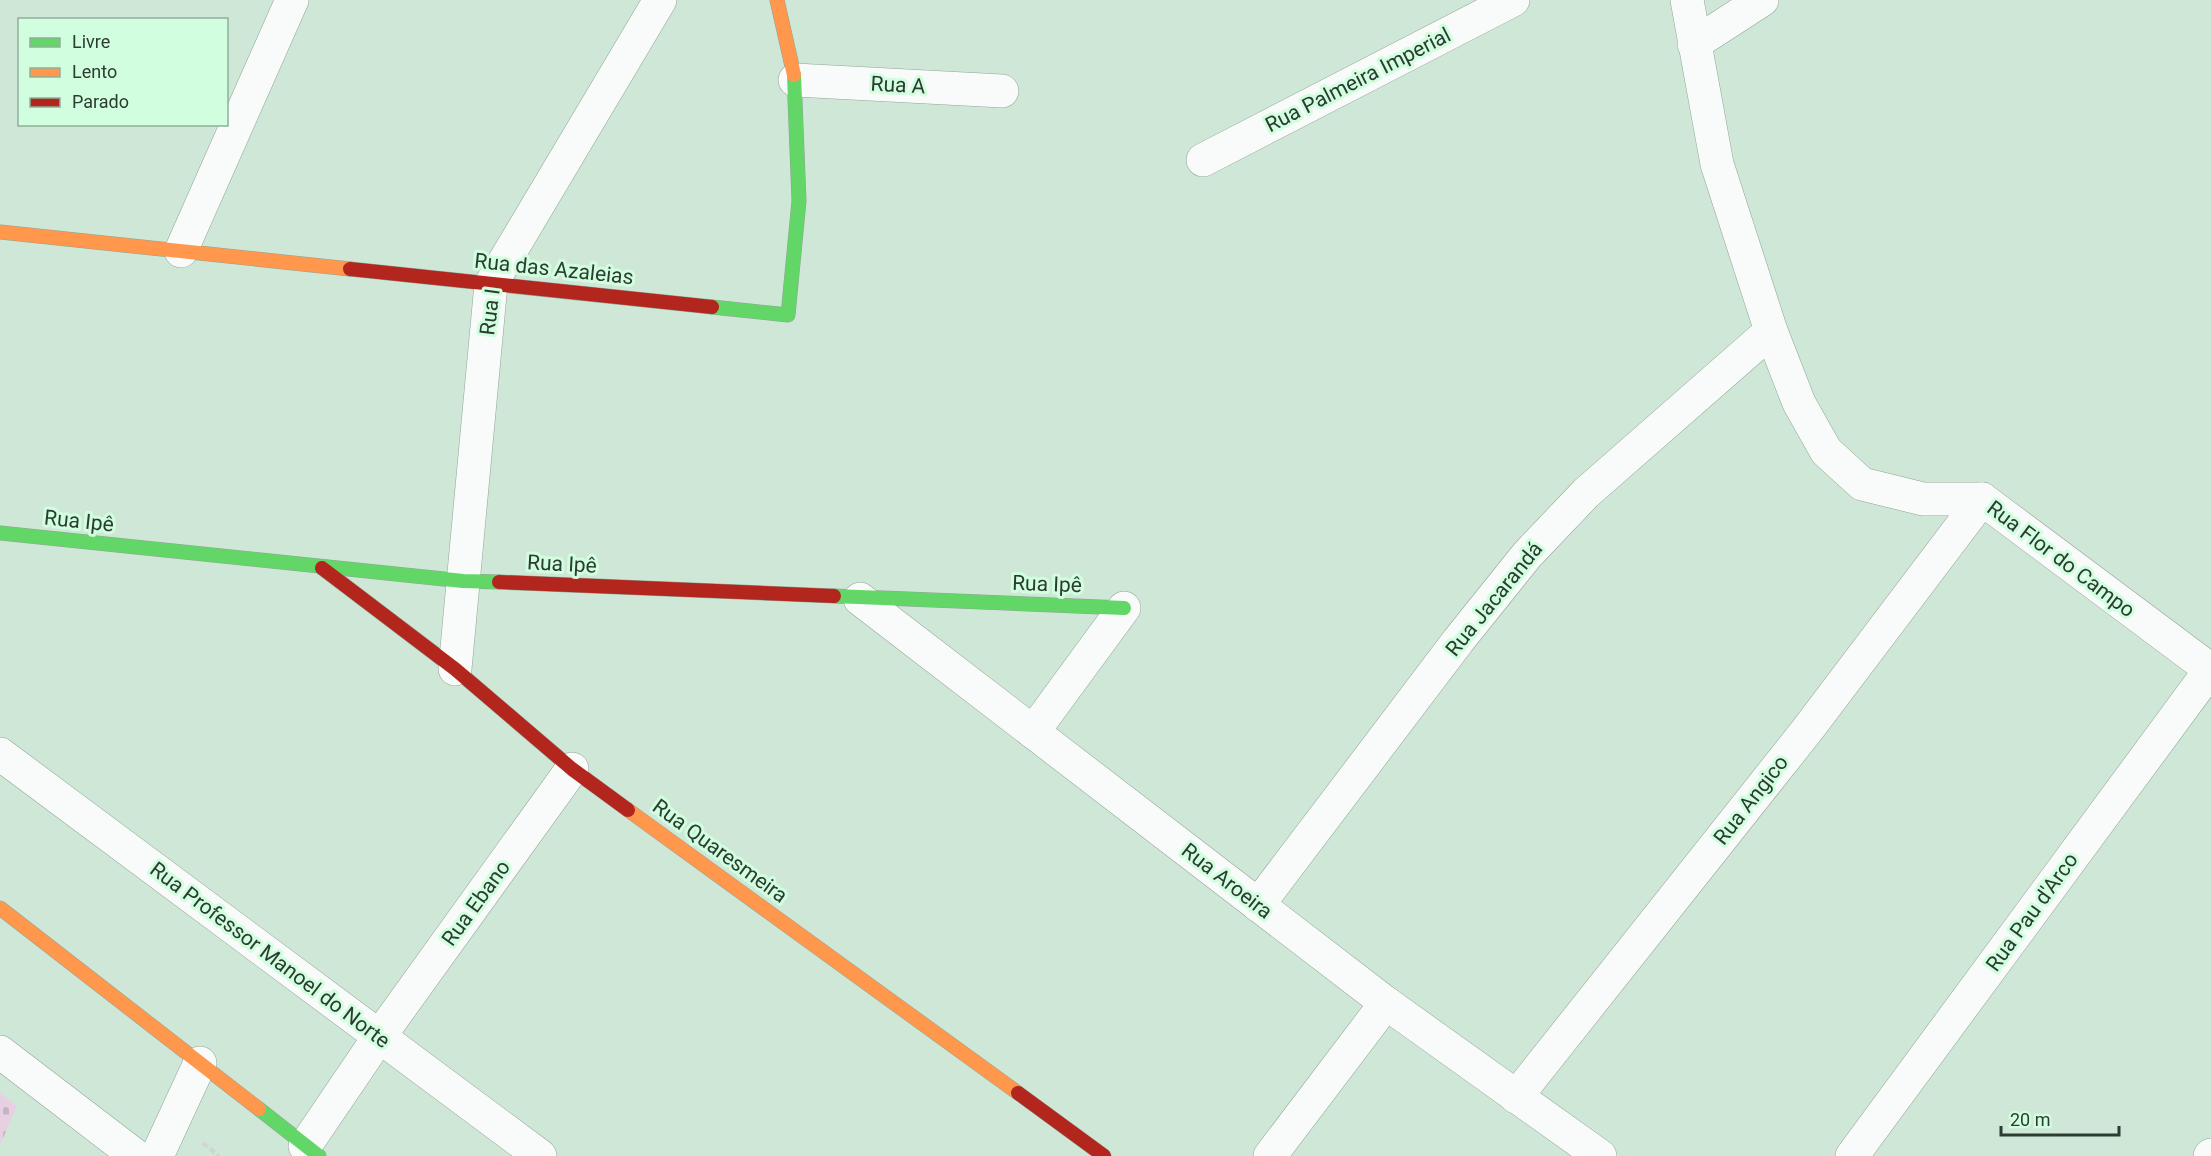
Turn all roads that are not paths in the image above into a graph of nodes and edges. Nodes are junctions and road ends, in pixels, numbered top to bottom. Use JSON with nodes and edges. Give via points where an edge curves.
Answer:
{"nodes":[{"id":1,"x":292,"y":0,"type":"edge"},
{"id":2,"x":660,"y":0,"type":"edge"},
{"id":3,"x":777,"y":0,"type":"edge"},
{"id":4,"x":1513,"y":0,"type":"edge"},
{"id":5,"x":1687,"y":0,"type":"edge"},
{"id":6,"x":1762,"y":0,"type":"edge"},
{"id":7,"x":1694,"y":44,"type":"junction"},
{"id":8,"x":795,"y":80,"type":"junction"},
{"id":9,"x":1002,"y":91,"type":"dead end"},
{"id":10,"x":1203,"y":160,"type":"dead end"},
{"id":11,"x":0,"y":232,"type":"edge"},
{"id":12,"x":181,"y":251,"type":"junction"},
{"id":13,"x":491,"y":284,"type":"junction"},
{"id":14,"x":1772,"y":331,"type":"junction"},
{"id":15,"x":1982,"y":499,"type":"junction"},
{"id":16,"x":0,"y":533,"type":"edge"},
{"id":17,"x":322,"y":568,"type":"junction"},
{"id":18,"x":463,"y":581,"type":"junction"},
{"id":19,"x":860,"y":599,"type":"junction"},
{"id":20,"x":1124,"y":608,"type":"joint"},
{"id":21,"x":455,"y":669,"type":"junction"},
{"id":22,"x":2211,"y":669,"type":"edge"},
{"id":23,"x":1033,"y":732,"type":"junction"},
{"id":24,"x":0,"y":754,"type":"edge"},
{"id":25,"x":572,"y":769,"type":"junction"},
{"id":26,"x":1258,"y":905,"type":"junction"},
{"id":27,"x":0,"y":908,"type":"edge"},
{"id":28,"x":1386,"y":1003,"type":"junction"},
{"id":29,"x":379,"y":1037,"type":"junction"},
{"id":30,"x":0,"y":1052,"type":"edge"},
{"id":31,"x":200,"y":1063,"type":"junction"},
{"id":32,"x":1516,"y":1097,"type":"junction"},
{"id":33,"x":312,"y":1151,"type":"edge"},
{"id":34,"x":136,"y":1156,"type":"edge"},
{"id":35,"x":157,"y":1156,"type":"edge"},
{"id":36,"x":540,"y":1156,"type":"edge"},
{"id":37,"x":1104,"y":1156,"type":"edge"},
{"id":38,"x":1270,"y":1156,"type":"edge"},
{"id":39,"x":1600,"y":1156,"type":"edge"},
{"id":40,"x":1852,"y":1156,"type":"edge"}],
"edges":[{"from":1,"to":12,"type":"street"},
{"from":2,"to":13,"type":"street","name":"Rua I"},
{"from":3,"to":8,"type":"street","name":"Rua das Azaleias"},
{"from":4,"to":10,"type":"street","name":"Rua Palmeira Imperial"},
{"from":5,"to":7,"type":"street","name":"Rua Flor do Campo"},
{"from":6,"to":7,"type":"street"},
{"from":7,"to":14,"type":"street","name":"Rua Flor do Campo","via":[[1717,164]]},
{"from":8,"to":9,"type":"street","name":"Rua A"},
{"from":8,"to":13,"type":"street","name":"Rua das Azaleias","via":[[799,201],[788,315]]},
{"from":11,"to":12,"type":"street","name":"Rua das Azaleias"},
{"from":12,"to":13,"type":"street","name":"Rua das Azaleias"},
{"from":13,"to":18,"type":"street","name":"Rua I"},
{"from":14,"to":15,"type":"street","name":"Rua Flor do Campo","via":[[1798,403],[1826,451],[1862,484],[1923,499]]},
{"from":14,"to":26,"type":"street","name":"Rua Jacarandá","via":[[1586,493],[1527,555]]},
{"from":15,"to":22,"type":"street","name":"Rua Flor do Campo"},
{"from":15,"to":32,"type":"street","name":"Rua Angico","via":[[1808,729]]},
{"from":16,"to":17,"type":"street","name":"Rua Ipê"},
{"from":17,"to":18,"type":"street","name":"Rua Ipê"},
{"from":17,"to":21,"type":"street","name":"Rua Quaresmeira"},
{"from":18,"to":19,"type":"street","name":"Rua Ipê"},
{"from":18,"to":21,"type":"street","name":"Rua I"},
{"from":19,"to":20,"type":"street","name":"Rua Ipê"},
{"from":19,"to":23,"type":"street","name":"Rua Aroeira"},
{"from":20,"to":23,"type":"street"},
{"from":21,"to":25,"type":"street","name":"Rua Quaresmeira"},
{"from":22,"to":40,"type":"street","name":"Rua Pau d'Arco"},
{"from":23,"to":26,"type":"street","name":"Rua Aroeira"},
{"from":24,"to":29,"type":"street","name":"Rua Professor Manoel do Norte"},
{"from":25,"to":29,"type":"street","name":"Rua Ebano"},
{"from":25,"to":37,"type":"street","name":"Rua Quaresmeira"},
{"from":26,"to":28,"type":"street","name":"Rua Aroeira"},
{"from":27,"to":31,"type":"street"},
{"from":28,"to":32,"type":"street","name":"Rua Aroeira"},
{"from":28,"to":38,"type":"street"},
{"from":29,"to":33,"type":"street","name":"Rua Ebano"},
{"from":29,"to":36,"type":"street","name":"Rua Professor Manoel do Norte"},
{"from":30,"to":34,"type":"street"},
{"from":31,"to":33,"type":"street"},
{"from":31,"to":35,"type":"street"},
{"from":32,"to":39,"type":"street","name":"Rua Aroeira"}]}
